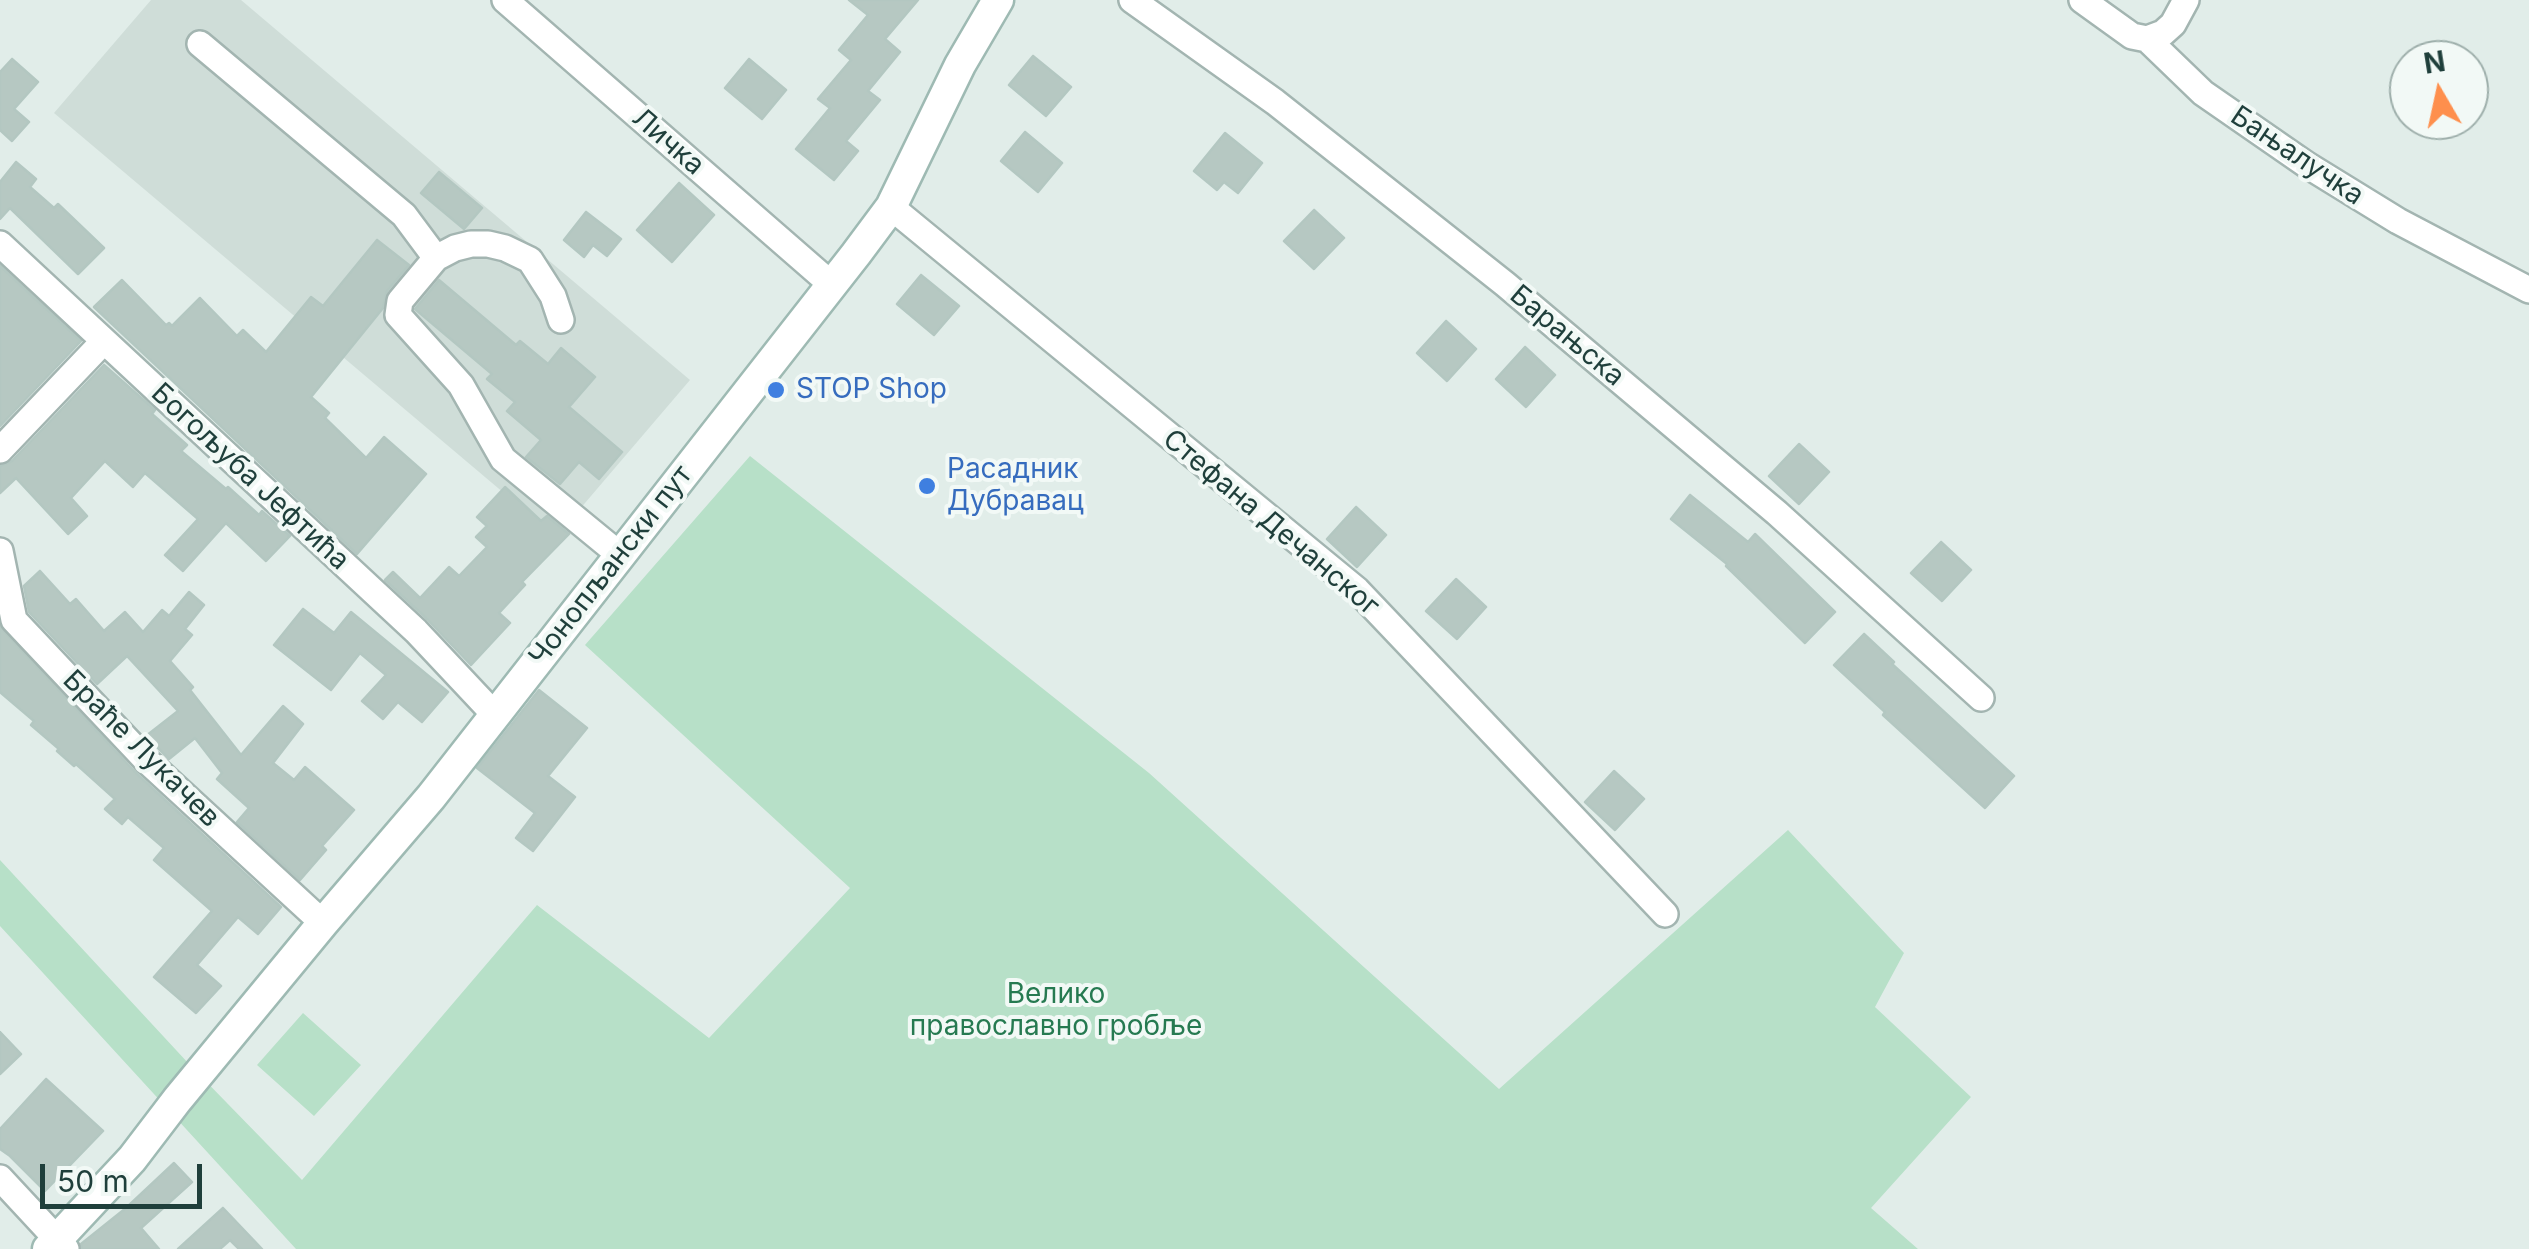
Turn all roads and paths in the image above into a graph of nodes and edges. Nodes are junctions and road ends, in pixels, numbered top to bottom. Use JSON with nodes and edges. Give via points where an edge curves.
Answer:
{"nodes":[{"id":1,"x":505,"y":0,"type":"edge"},
{"id":2,"x":998,"y":0,"type":"edge"},
{"id":3,"x":1132,"y":0,"type":"edge"},
{"id":4,"x":2082,"y":0,"type":"edge"},
{"id":5,"x":2186,"y":0,"type":"edge"},
{"id":6,"x":2147,"y":39,"type":"junction"},
{"id":7,"x":200,"y":44,"type":"dead end"},
{"id":8,"x":890,"y":207,"type":"junction"},
{"id":9,"x":0,"y":244,"type":"edge"},
{"id":10,"x":436,"y":258,"type":"junction"},
{"id":11,"x":831,"y":284,"type":"junction"},
{"id":12,"x":2529,"y":290,"type":"edge"},
{"id":13,"x":561,"y":320,"type":"dead end"},
{"id":14,"x":104,"y":341,"type":"junction"},
{"id":15,"x":0,"y":450,"type":"edge"},
{"id":16,"x":0,"y":551,"type":"edge"},
{"id":17,"x":620,"y":554,"type":"junction"},
{"id":18,"x":1982,"y":698,"type":"dead end"},
{"id":19,"x":494,"y":714,"type":"junction"},
{"id":20,"x":1665,"y":914,"type":"dead end"},
{"id":21,"x":322,"y":923,"type":"junction"},
{"id":22,"x":0,"y":1178,"type":"edge"},
{"id":23,"x":58,"y":1246,"type":"edge"}],
"edges":[{"from":1,"to":11,"type":"street","name":"Личка"},
{"from":2,"to":8,"type":"street","name":"Чонопљански пут"},
{"from":3,"to":18,"type":"street","name":"Барањска","via":[[1275,102],[1505,284],[1777,513]]},
{"from":4,"to":6,"type":"street","name":"Бањалучка","via":[[2132,36]]},
{"from":5,"to":6,"type":"street","via":[[2173,24]]},
{"from":6,"to":12,"type":"street","name":"Бањалучка","via":[[2204,93],[2307,165],[2398,222]]},
{"from":7,"to":10,"type":"street","via":[[404,215]]},
{"from":8,"to":11,"type":"street","name":"Чонопљански пут"},
{"from":8,"to":20,"type":"street","name":"Стефана Дечанског","via":[[1357,590]]},
{"from":9,"to":14,"type":"street","name":"Богољуба Јефтића"},
{"from":10,"to":13,"type":"street","via":[[488,244],[530,260]]},
{"from":10,"to":17,"type":"street","via":[[400,301],[398,315],[462,385],[503,460]]},
{"from":11,"to":17,"type":"street","name":"Чонопљански пут"},
{"from":14,"to":15,"type":"street"},
{"from":14,"to":19,"type":"street","name":"Богољуба Јефтића","via":[[416,632]]},
{"from":16,"to":21,"type":"street","name":"Браће Лукачев","via":[[14,620],[147,760]]},
{"from":17,"to":19,"type":"street","name":"Чонопљански пут"},
{"from":19,"to":21,"type":"street","name":"Чонопљански пут"},
{"from":21,"to":23,"type":"street","name":"Чонопљански пут"},
{"from":22,"to":23,"type":"street"}]}
